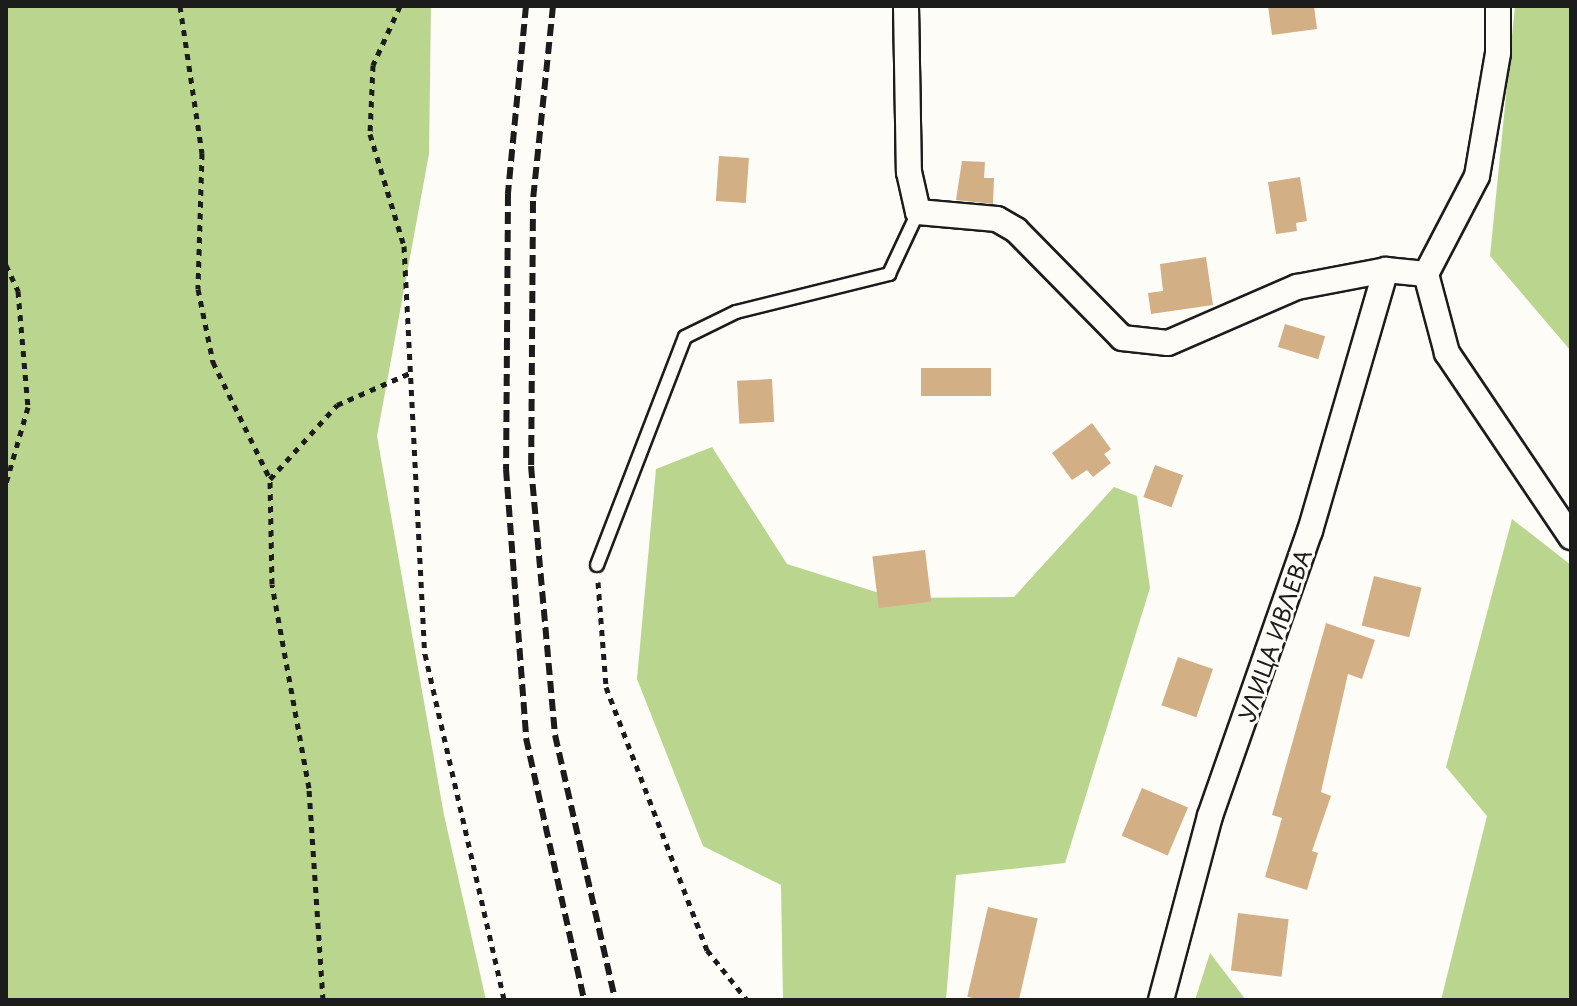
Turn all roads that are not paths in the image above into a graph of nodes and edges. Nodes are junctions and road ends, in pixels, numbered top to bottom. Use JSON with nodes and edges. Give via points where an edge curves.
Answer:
{"nodes":[{"id":1,"x":906,"y":6,"type":"edge"},
{"id":2,"x":1498,"y":6,"type":"edge"},
{"id":3,"x":918,"y":212,"type":"junction"},
{"id":4,"x":1386,"y":270,"type":"junction"},
{"id":5,"x":1426,"y":274,"type":"junction"},
{"id":6,"x":1571,"y":537,"type":"edge"},
{"id":7,"x":597,"y":565,"type":"road end"},
{"id":8,"x":1161,"y":1000,"type":"edge"}],
"edges":[{"from":1,"to":3,"type":"street","via":[[909,172]]},
{"from":2,"to":5,"type":"street","via":[[1498,53],[1477,176]]},
{"from":3,"to":4,"type":"street","via":[[997,219],[1026,241],[1095,318],[1122,338],[1147,344],[1168,343],[1297,287]]},
{"from":3,"to":7,"type":"lane","via":[[889,274],[736,312],[685,337]]},
{"from":4,"to":5,"type":"street"},
{"from":4,"to":8,"type":"street","name":"УЛИЦА ИВЛЕВА","via":[[1310,531],[1210,816]]},
{"from":5,"to":6,"type":"street","via":[[1447,353]]}]}
